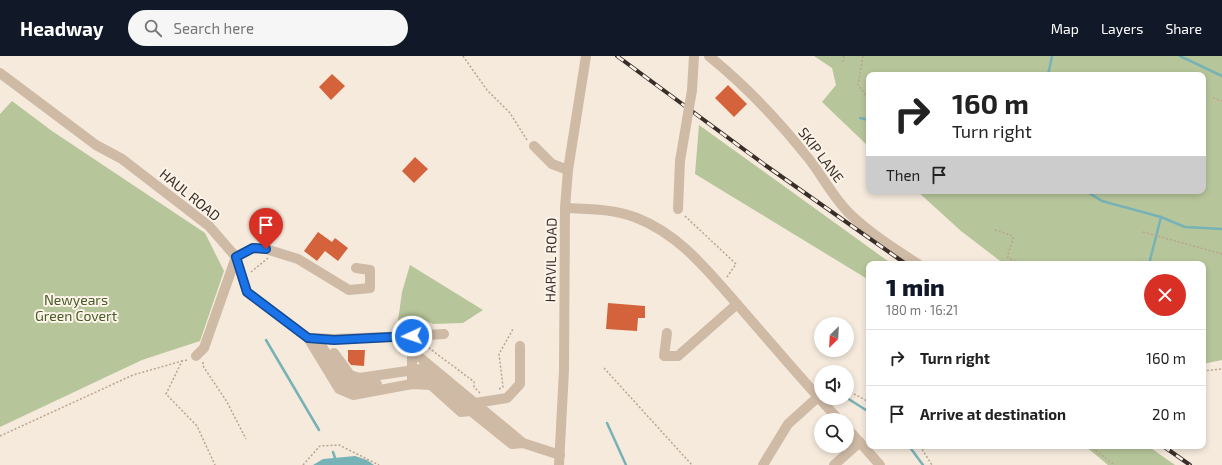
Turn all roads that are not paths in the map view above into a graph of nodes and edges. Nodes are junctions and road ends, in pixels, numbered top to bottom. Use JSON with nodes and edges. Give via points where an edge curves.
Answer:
{"nodes":[{"id":1,"x":586,"y":56,"type":"edge"},
{"id":2,"x":694,"y":56,"type":"edge"},
{"id":3,"x":709,"y":56,"type":"edge"},
{"id":4,"x":0,"y":73,"type":"edge"},
{"id":5,"x":534,"y":146,"type":"road end"},
{"id":6,"x":568,"y":170,"type":"junction"},
{"id":7,"x":565,"y":208,"type":"junction"},
{"id":8,"x":678,"y":209,"type":"road end"},
{"id":9,"x":236,"y":257,"type":"junction"},
{"id":10,"x":914,"y":261,"type":"edge"},
{"id":11,"x":356,"y":268,"type":"dead end"},
{"id":12,"x":737,"y":304,"type":"junction"},
{"id":13,"x":667,"y":333,"type":"dead end"},
{"id":14,"x":444,"y":334,"type":"dead end"},
{"id":15,"x":412,"y":336,"type":"junction"},
{"id":16,"x":317,"y":338,"type":"junction"},
{"id":17,"x":520,"y":346,"type":"dead end"},
{"id":18,"x":412,"y":350,"type":"junction"},
{"id":19,"x":196,"y":356,"type":"road end"},
{"id":20,"x":412,"y":377,"type":"junction"},
{"id":21,"x":814,"y":392,"type":"edge"},
{"id":22,"x":814,"y":401,"type":"edge"},
{"id":23,"x":826,"y":405,"type":"edge"},
{"id":24,"x":473,"y":407,"type":"junction"},
{"id":25,"x":833,"y":413,"type":"edge"},
{"id":26,"x":854,"y":436,"type":"edge"},
{"id":27,"x":860,"y":442,"type":"junction"},
{"id":28,"x":866,"y":449,"type":"edge"},
{"id":29,"x":866,"y":449,"type":"edge"},
{"id":30,"x":560,"y":460,"type":"edge"},
{"id":31,"x":763,"y":465,"type":"edge"},
{"id":32,"x":834,"y":465,"type":"edge"},
{"id":33,"x":880,"y":465,"type":"edge"}],
"edges":[{"from":1,"to":6,"type":"street","name":"HARVIL ROAD"},
{"from":2,"to":8,"type":"street","bridge":true,"via":[[692,90],[680,161]]},
{"from":3,"to":10,"type":"street","name":"SKIP LANE","via":[[732,74],[786,132],[809,159],[838,201],[852,215]]},
{"from":4,"to":9,"type":"street","name":"HAUL ROAD","via":[[96,145],[122,159],[209,226]]},
{"from":5,"to":6,"type":"street","via":[[552,164]]},
{"from":6,"to":7,"type":"street","name":"HARVIL ROAD"},
{"from":7,"to":12,"type":"street","via":[[612,210],[658,228],[684,246]]},
{"from":7,"to":30,"type":"street","name":"HARVIL ROAD"},
{"from":9,"to":11,"type":"street","via":[[253,248],[266,249],[298,259],[350,290],[370,288],[370,270]]},
{"from":9,"to":16,"type":"street","name":"HAUL ROAD","via":[[247,292]]},
{"from":9,"to":19,"type":"street","via":[[204,348]]},
{"from":12,"to":13,"type":"street","via":[[678,356],[664,356]]},
{"from":12,"to":21,"type":"street"},
{"from":14,"to":15,"type":"street"},
{"from":15,"to":16,"type":"street"},
{"from":15,"to":18,"type":"street"},
{"from":16,"to":20,"type":"street","via":[[350,376]]},
{"from":16,"to":20,"type":"street","via":[[339,389],[353,395]]},
{"from":17,"to":24,"type":"street","via":[[520,384],[507,398]]},
{"from":18,"to":20,"type":"street"},
{"from":18,"to":24,"type":"street"},
{"from":20,"to":24,"type":"street","via":[[434,378]]},
{"from":20,"to":24,"type":"street","via":[[431,385],[461,412]]},
{"from":22,"to":31,"type":"street","via":[[788,424]]},
{"from":23,"to":25,"type":"street"},
{"from":24,"to":30,"type":"street","via":[[512,444],[523,443]]},
{"from":26,"to":27,"type":"street"},
{"from":27,"to":29,"type":"street"},
{"from":27,"to":32,"type":"street"},
{"from":28,"to":33,"type":"street"}]}
